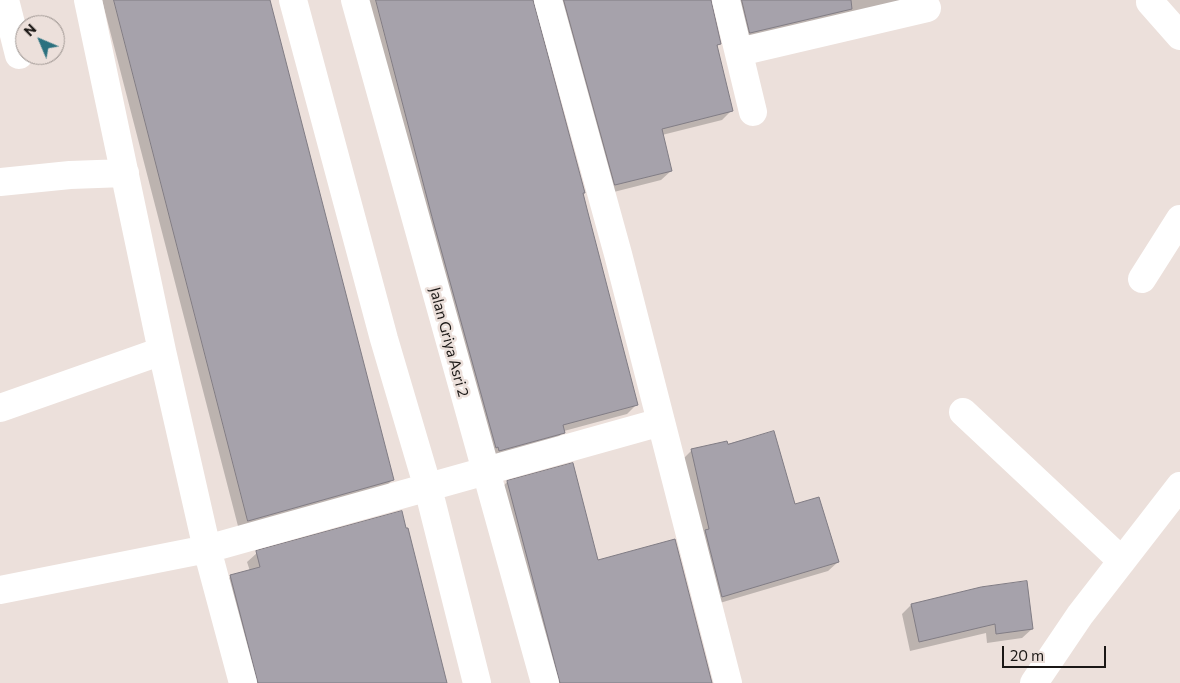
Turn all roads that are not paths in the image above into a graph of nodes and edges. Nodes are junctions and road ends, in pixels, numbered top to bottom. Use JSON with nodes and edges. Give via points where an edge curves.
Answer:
{"nodes":[{"id":1,"x":5,"y":0,"type":"edge"},
{"id":2,"x":88,"y":0,"type":"edge"},
{"id":3,"x":293,"y":0,"type":"edge"},
{"id":4,"x":355,"y":0,"type":"edge"},
{"id":5,"x":548,"y":0,"type":"edge"},
{"id":6,"x":726,"y":0,"type":"edge"},
{"id":7,"x":1150,"y":2,"type":"dead end"},
{"id":8,"x":927,"y":8,"type":"dead end"},
{"id":9,"x":1180,"y":36,"type":"edge"},
{"id":10,"x":15,"y":39,"type":"edge"},
{"id":11,"x":739,"y":52,"type":"junction"},
{"id":12,"x":753,"y":112,"type":"dead end"},
{"id":13,"x":125,"y":172,"type":"junction"},
{"id":14,"x":0,"y":182,"type":"edge"},
{"id":15,"x":1180,"y":219,"type":"edge"},
{"id":16,"x":1142,"y":279,"type":"dead end"},
{"id":17,"x":162,"y":351,"type":"junction"},
{"id":18,"x":0,"y":408,"type":"edge"},
{"id":19,"x":964,"y":412,"type":"dead end"},
{"id":20,"x":661,"y":422,"type":"junction"},
{"id":21,"x":483,"y":472,"type":"junction"},
{"id":22,"x":431,"y":486,"type":"junction"},
{"id":23,"x":1180,"y":486,"type":"edge"},
{"id":24,"x":207,"y":550,"type":"junction"},
{"id":25,"x":1122,"y":561,"type":"junction"},
{"id":26,"x":0,"y":590,"type":"edge"},
{"id":27,"x":243,"y":683,"type":"edge"},
{"id":28,"x":477,"y":683,"type":"edge"},
{"id":29,"x":545,"y":683,"type":"edge"},
{"id":30,"x":728,"y":683,"type":"edge"},
{"id":31,"x":1034,"y":683,"type":"edge"}],
"edges":[{"from":1,"to":10,"type":"street"},
{"from":2,"to":13,"type":"street"},
{"from":3,"to":22,"type":"street","via":[[381,329]]},
{"from":4,"to":21,"type":"street","name":"Jalan Griya Asri 2"},
{"from":5,"to":20,"type":"street"},
{"from":6,"to":11,"type":"street"},
{"from":7,"to":9,"type":"street"},
{"from":8,"to":11,"type":"street"},
{"from":11,"to":12,"type":"street"},
{"from":13,"to":14,"type":"street"},
{"from":13,"to":17,"type":"street"},
{"from":15,"to":16,"type":"street"},
{"from":17,"to":18,"type":"street"},
{"from":17,"to":24,"type":"street"},
{"from":19,"to":25,"type":"street"},
{"from":20,"to":21,"type":"street"},
{"from":20,"to":30,"type":"street"},
{"from":21,"to":22,"type":"street"},
{"from":21,"to":29,"type":"street","name":"Jalan Griya Asri 2"},
{"from":22,"to":24,"type":"street"},
{"from":22,"to":28,"type":"street"},
{"from":23,"to":25,"type":"street"},
{"from":24,"to":26,"type":"street"},
{"from":24,"to":27,"type":"street"},
{"from":25,"to":31,"type":"street"}]}
